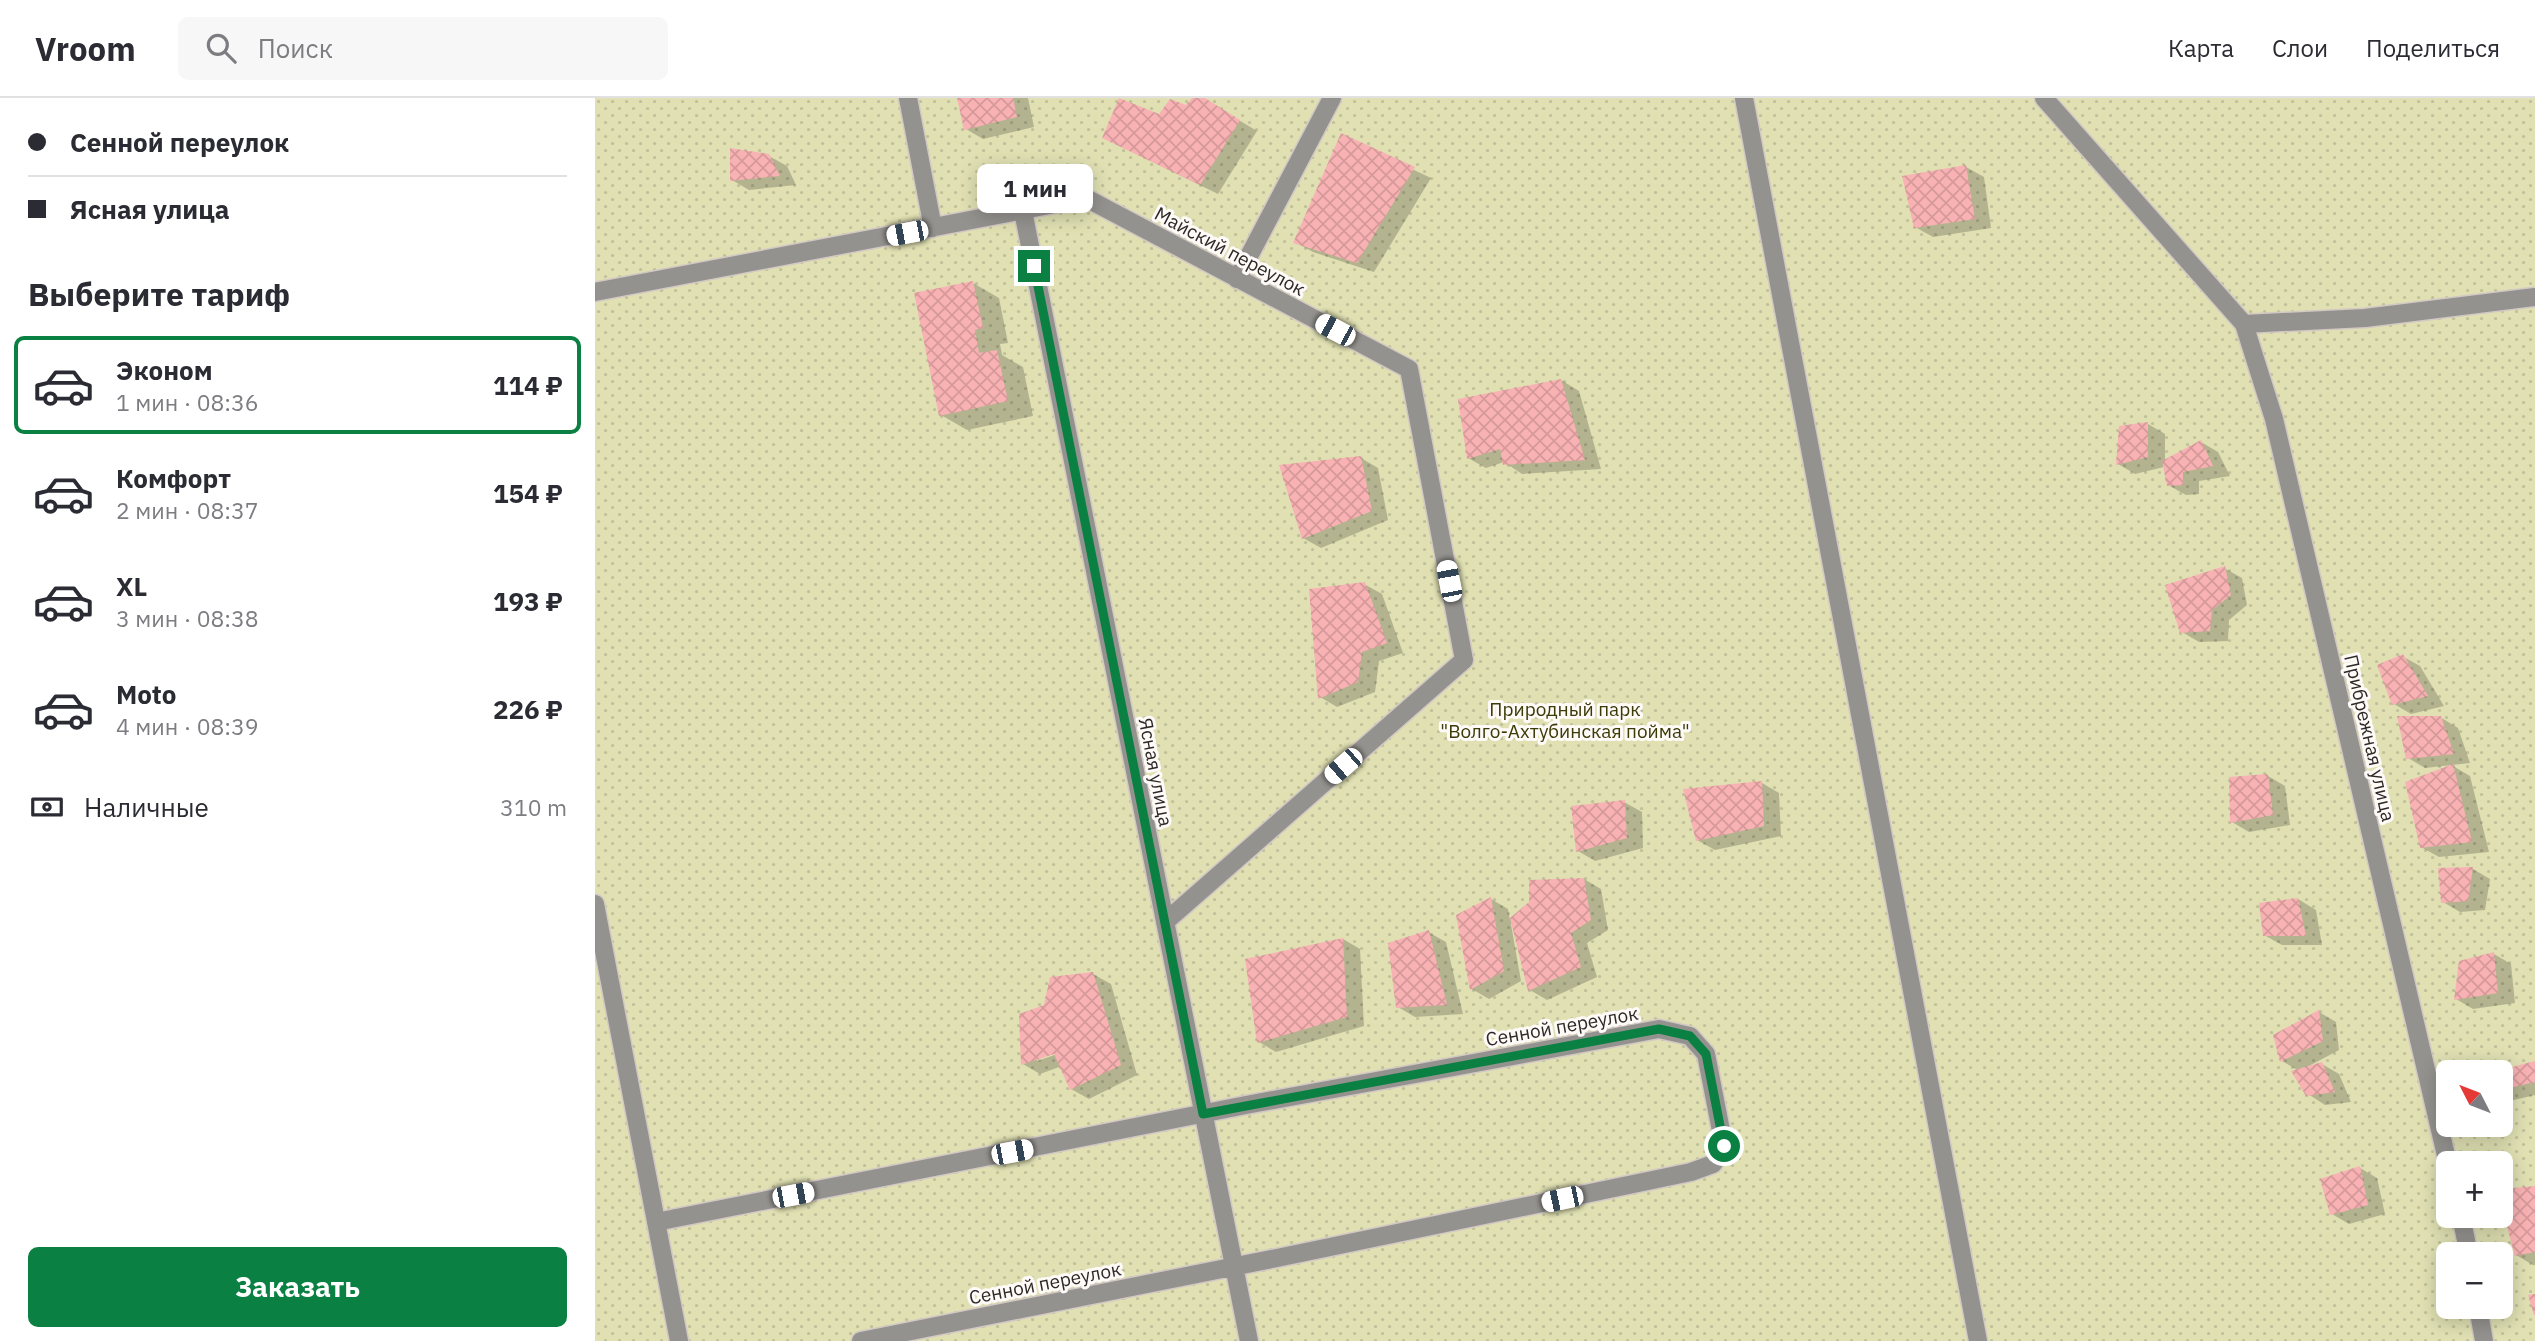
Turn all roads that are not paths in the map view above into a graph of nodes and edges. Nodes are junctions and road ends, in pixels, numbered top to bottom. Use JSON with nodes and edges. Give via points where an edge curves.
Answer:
{"nodes":[{"id":1,"x":908,"y":98,"type":"edge"},
{"id":2,"x":1332,"y":98,"type":"edge"},
{"id":3,"x":1744,"y":98,"type":"edge"},
{"id":4,"x":2044,"y":98,"type":"edge"},
{"id":5,"x":1023,"y":211,"type":"junction"},
{"id":6,"x":933,"y":228,"type":"junction"},
{"id":7,"x":1237,"y":279,"type":"junction"},
{"id":8,"x":595,"y":292,"type":"edge"},
{"id":9,"x":2535,"y":297,"type":"edge"},
{"id":10,"x":2244,"y":324,"type":"junction"},
{"id":11,"x":595,"y":904,"type":"edge"},
{"id":12,"x":1165,"y":922,"type":"junction"},
{"id":13,"x":1203,"y":1114,"type":"junction"},
{"id":14,"x":2445,"y":1151,"type":"edge"},
{"id":15,"x":656,"y":1222,"type":"junction"},
{"id":16,"x":1234,"y":1267,"type":"junction"},
{"id":17,"x":2481,"y":1319,"type":"edge"},
{"id":18,"x":679,"y":1341,"type":"edge"},
{"id":19,"x":861,"y":1341,"type":"edge"},
{"id":20,"x":1249,"y":1341,"type":"edge"},
{"id":21,"x":1978,"y":1341,"type":"edge"},
{"id":22,"x":2484,"y":1341,"type":"edge"}],
"edges":[{"from":1,"to":6,"type":"street"},
{"from":2,"to":7,"type":"street"},
{"from":3,"to":21,"type":"street"},
{"from":4,"to":10,"type":"street"},
{"from":5,"to":6,"type":"street"},
{"from":5,"to":7,"type":"street","name":"Майский переулок","via":[[1086,198]]},
{"from":5,"to":12,"type":"street","name":"Ясная улица"},
{"from":6,"to":8,"type":"street"},
{"from":7,"to":12,"type":"street","name":"Майский переулок","via":[[1409,369],[1464,660]]},
{"from":9,"to":10,"type":"street","via":[[2365,318]]},
{"from":10,"to":14,"type":"street","name":"Прибрежная улица","via":[[2274,419]]},
{"from":11,"to":15,"type":"street"},
{"from":12,"to":13,"type":"street","name":"Ясная улица"},
{"from":13,"to":15,"type":"street","name":"Сенной переулок"},
{"from":13,"to":16,"type":"street","name":"Ясная улица"},
{"from":13,"to":16,"type":"street","name":"Сенной переулок","via":[[1659,1029],[1690,1036],[1706,1054],[1724,1146],[1713,1164]]},
{"from":15,"to":18,"type":"street"},
{"from":16,"to":19,"type":"street","name":"Сенной переулок"},
{"from":16,"to":20,"type":"street","name":"Ясная улица"},
{"from":17,"to":22,"type":"street"}]}
